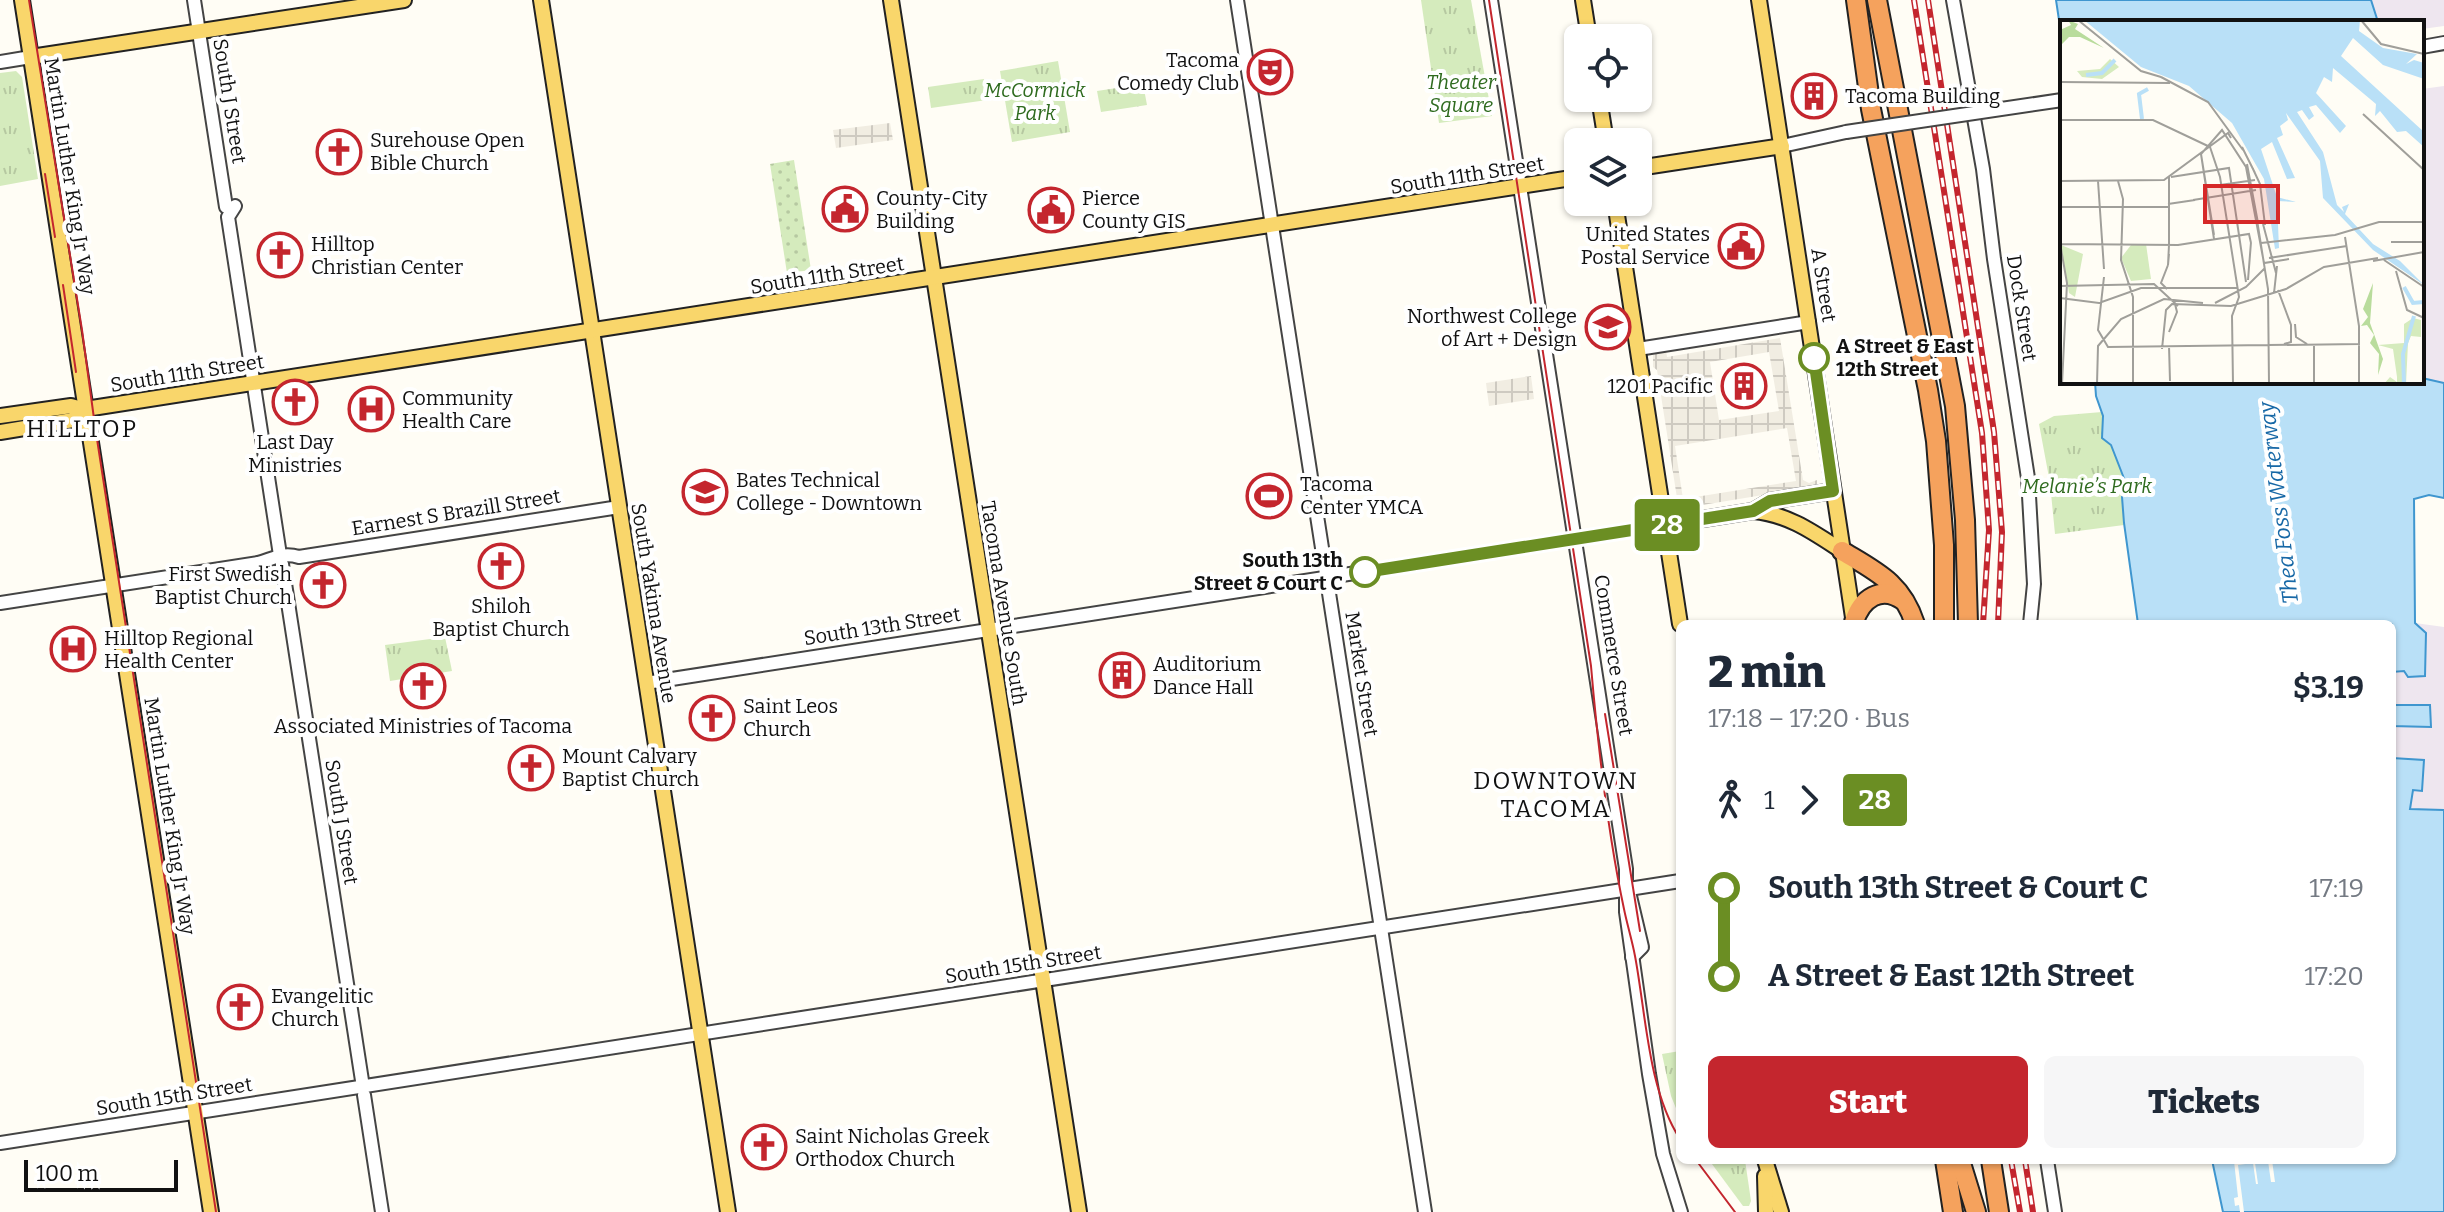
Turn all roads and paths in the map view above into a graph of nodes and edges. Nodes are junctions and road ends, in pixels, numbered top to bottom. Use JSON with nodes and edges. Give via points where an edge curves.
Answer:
{"nodes":[{"id":1,"x":22,"y":0,"type":"edge"},
{"id":2,"x":194,"y":0,"type":"edge"},
{"id":3,"x":404,"y":0,"type":"edge"},
{"id":4,"x":541,"y":0,"type":"edge"},
{"id":5,"x":891,"y":0,"type":"edge"},
{"id":6,"x":1237,"y":0,"type":"edge"},
{"id":7,"x":1491,"y":0,"type":"edge"},
{"id":8,"x":1583,"y":0,"type":"edge"},
{"id":9,"x":1759,"y":0,"type":"edge"},
{"id":10,"x":1846,"y":0,"type":"edge"},
{"id":11,"x":1856,"y":0,"type":"edge"},
{"id":12,"x":1877,"y":0,"type":"edge"},
{"id":13,"x":1953,"y":0,"type":"edge"},
{"id":14,"x":1587,"y":24,"type":"edge"},
{"id":15,"x":199,"y":31,"type":"junction"},
{"id":16,"x":2444,"y":43,"type":"edge"},
{"id":17,"x":2424,"y":47,"type":"edge"},
{"id":18,"x":31,"y":57,"type":"junction"},
{"id":19,"x":0,"y":62,"type":"edge"},
{"id":20,"x":1868,"y":88,"type":"junction"},
{"id":21,"x":2060,"y":100,"type":"edge"},
{"id":22,"x":1782,"y":146,"type":"junction"},
{"id":23,"x":1652,"y":166,"type":"edge"},
{"id":24,"x":1564,"y":179,"type":"edge"},
{"id":25,"x":1521,"y":186,"type":"junction"},
{"id":26,"x":1617,"y":216,"type":"edge"},
{"id":27,"x":1272,"y":226,"type":"junction"},
{"id":28,"x":934,"y":279,"type":"junction"},
{"id":29,"x":1809,"y":322,"type":"junction"},
{"id":30,"x":592,"y":331,"type":"junction"},
{"id":31,"x":1638,"y":349,"type":"junction"},
{"id":32,"x":254,"y":383,"type":"junction"},
{"id":33,"x":85,"y":409,"type":"junction"},
{"id":34,"x":0,"y":416,"type":"edge"},
{"id":35,"x":0,"y":432,"type":"edge"},
{"id":36,"x":1833,"y":491,"type":"junction"},
{"id":37,"x":619,"y":507,"type":"junction"},
{"id":38,"x":1753,"y":511,"type":"junction"},
{"id":39,"x":1665,"y":525,"type":"junction"},
{"id":40,"x":1576,"y":539,"type":"junction"},
{"id":41,"x":1842,"y":551,"type":"junction"},
{"id":42,"x":281,"y":560,"type":"junction"},
{"id":43,"x":1327,"y":578,"type":"junction"},
{"id":44,"x":114,"y":586,"type":"junction"},
{"id":45,"x":0,"y":603,"type":"edge"},
{"id":46,"x":1908,"y":606,"type":"junction"},
{"id":47,"x":1679,"y":620,"type":"edge"},
{"id":48,"x":1854,"y":620,"type":"edge"},
{"id":49,"x":1855,"y":620,"type":"edge"},
{"id":50,"x":1913,"y":620,"type":"edge"},
{"id":51,"x":1944,"y":620,"type":"edge"},
{"id":52,"x":1968,"y":620,"type":"edge"},
{"id":53,"x":2030,"y":620,"type":"edge"},
{"id":54,"x":988,"y":630,"type":"junction"},
{"id":55,"x":646,"y":683,"type":"junction"},
{"id":56,"x":1676,"y":882,"type":"edge"},
{"id":57,"x":1628,"y":889,"type":"junction"},
{"id":58,"x":1380,"y":928,"type":"junction"},
{"id":59,"x":1632,"y":957,"type":"junction"},
{"id":60,"x":1043,"y":981,"type":"junction"},
{"id":61,"x":700,"y":1035,"type":"junction"},
{"id":62,"x":363,"y":1089,"type":"junction"},
{"id":63,"x":195,"y":1112,"type":"junction"},
{"id":64,"x":0,"y":1143,"type":"edge"},
{"id":65,"x":1765,"y":1164,"type":"edge"},
{"id":66,"x":1766,"y":1164,"type":"edge"},
{"id":67,"x":1946,"y":1164,"type":"edge"},
{"id":68,"x":1961,"y":1164,"type":"edge"},
{"id":69,"x":1967,"y":1164,"type":"edge"},
{"id":70,"x":1992,"y":1164,"type":"edge"},
{"id":71,"x":2048,"y":1164,"type":"edge"},
{"id":72,"x":211,"y":1212,"type":"edge"},
{"id":73,"x":382,"y":1212,"type":"edge"},
{"id":74,"x":728,"y":1212,"type":"edge"},
{"id":75,"x":1079,"y":1212,"type":"edge"},
{"id":76,"x":1425,"y":1212,"type":"edge"},
{"id":77,"x":1681,"y":1212,"type":"edge"},
{"id":78,"x":1766,"y":1212,"type":"edge"},
{"id":79,"x":1781,"y":1212,"type":"edge"},
{"id":80,"x":1953,"y":1212,"type":"edge"},
{"id":81,"x":1976,"y":1212,"type":"edge"},
{"id":82,"x":1999,"y":1212,"type":"edge"},
{"id":83,"x":2055,"y":1212,"type":"edge"}],
"edges":[{"from":1,"to":18,"type":"main road","name":"Martin Luther King Jr Way"},
{"from":2,"to":15,"type":"street","name":"South J Street"},
{"from":3,"to":15,"type":"main road"},
{"from":4,"to":30,"type":"main road","name":"South Yakima Avenue"},
{"from":5,"to":28,"type":"main road","name":"Tacoma Avenue South"},
{"from":6,"to":27,"type":"street","name":"Market Street"},
{"from":7,"to":25,"type":"street","name":"Commerce Street"},
{"from":8,"to":14,"type":"main road"},
{"from":9,"to":22,"type":"main road","name":"A Street"},
{"from":10,"to":20,"type":"highway"},
{"from":11,"to":20,"type":"highway"},
{"from":12,"to":52,"type":"highway","via":[[1955,406]]},
{"from":13,"to":53,"type":"street","name":"Dock Street","via":[[2028,478]]},
{"from":15,"to":18,"type":"main road"},
{"from":15,"to":32,"type":"street","name":"South J Street"},
{"from":16,"to":17,"type":"street"},
{"from":18,"to":19,"type":"street"},
{"from":18,"to":33,"type":"main road","name":"Martin Luther King Jr Way"},
{"from":20,"to":51,"type":"highway","via":[[1934,428]]},
{"from":21,"to":22,"type":"street","bridge":true},
{"from":22,"to":23,"type":"main road"},
{"from":22,"to":29,"type":"main road","name":"A Street"},
{"from":24,"to":25,"type":"main road","name":"South 11th Street"},
{"from":25,"to":27,"type":"main road","name":"South 11th Street"},
{"from":25,"to":40,"type":"street","name":"Commerce Street"},
{"from":26,"to":31,"type":"main road"},
{"from":27,"to":28,"type":"main road","name":"South 11th Street"},
{"from":27,"to":43,"type":"street","name":"Market Street"},
{"from":28,"to":30,"type":"main road","name":"South 11th Street"},
{"from":28,"to":54,"type":"main road","name":"Tacoma Avenue South"},
{"from":29,"to":31,"type":"street"},
{"from":29,"to":36,"type":"main road","name":"A Street"},
{"from":30,"to":32,"type":"main road","name":"South 11th Street"},
{"from":30,"to":37,"type":"main road","name":"South Yakima Avenue"},
{"from":31,"to":39,"type":"main road"},
{"from":32,"to":33,"type":"main road","name":"South 11th Street"},
{"from":32,"to":42,"type":"street","name":"South J Street"},
{"from":33,"to":34,"type":"main road","name":"South 11th Street","via":[[71,406]]},
{"from":33,"to":35,"type":"main road","name":"South 11th Street","via":[[73,420]]},
{"from":33,"to":44,"type":"main road","name":"Martin Luther King Jr Way"},
{"from":36,"to":38,"type":"main road","name":"South 13th Street","via":[[1770,501]]},
{"from":36,"to":41,"type":"main road","name":"A Street"},
{"from":37,"to":42,"type":"street","name":"Earnest S Brazill Street","via":[[299,557],[289,554]]},
{"from":37,"to":55,"type":"main road","name":"South Yakima Avenue"},
{"from":38,"to":39,"type":"main road","name":"South 13th Street"},
{"from":38,"to":41,"type":"main road","via":[[1792,520]]},
{"from":39,"to":40,"type":"street","name":"South 13th Street"},
{"from":39,"to":47,"type":"main road"},
{"from":40,"to":43,"type":"street","name":"South 13th Street"},
{"from":40,"to":57,"type":"street","name":"Commerce Street"},
{"from":41,"to":46,"type":"highway","via":[[1894,585]]},
{"from":41,"to":48,"type":"main road","name":"A Street"},
{"from":42,"to":44,"type":"street","name":"Earnest S Brazill Street","via":[[272,566],[263,562]]},
{"from":42,"to":62,"type":"street","name":"South J Street"},
{"from":43,"to":54,"type":"street","name":"South 13th Street"},
{"from":43,"to":58,"type":"street","name":"Market Street"},
{"from":44,"to":45,"type":"street","name":"Earnest S Brazill Street"},
{"from":44,"to":63,"type":"main road","name":"Martin Luther King Jr Way"},
{"from":46,"to":49,"type":"highway","via":[[1895,595],[1878,594],[1863,602]]},
{"from":46,"to":50,"type":"highway"},
{"from":54,"to":55,"type":"street","name":"South 13th Street"},
{"from":54,"to":60,"type":"main road","name":"Tacoma Avenue South"},
{"from":55,"to":61,"type":"main road","name":"South Yakima Avenue"},
{"from":56,"to":57,"type":"street","name":"South 15th Street"},
{"from":57,"to":58,"type":"street","name":"South 15th Street"},
{"from":57,"to":59,"type":"street","name":"Commerce Street"},
{"from":57,"to":59,"type":"street","name":"Commerce Street","via":[[1642,947]]},
{"from":58,"to":60,"type":"street","name":"South 15th Street"},
{"from":58,"to":76,"type":"street","name":"Market Street"},
{"from":59,"to":77,"type":"street","name":"Commerce Street","via":[[1663,1154]]},
{"from":60,"to":61,"type":"street","name":"South 15th Street"},
{"from":60,"to":75,"type":"main road","name":"Tacoma Avenue South"},
{"from":61,"to":62,"type":"street","name":"South 15th Street"},
{"from":61,"to":74,"type":"main road","name":"South Yakima Avenue"},
{"from":62,"to":63,"type":"street","name":"South 15th Street"},
{"from":62,"to":73,"type":"street","name":"South J Street"},
{"from":63,"to":64,"type":"street","name":"South 15th Street"},
{"from":63,"to":72,"type":"main road","name":"Martin Luther King Jr Way"},
{"from":65,"to":78,"type":"main road"},
{"from":66,"to":79,"type":"main road"},
{"from":67,"to":80,"type":"highway"},
{"from":68,"to":81,"type":"highway"},
{"from":69,"to":81,"type":"highway"},
{"from":70,"to":82,"type":"highway"},
{"from":71,"to":83,"type":"street"}]}
